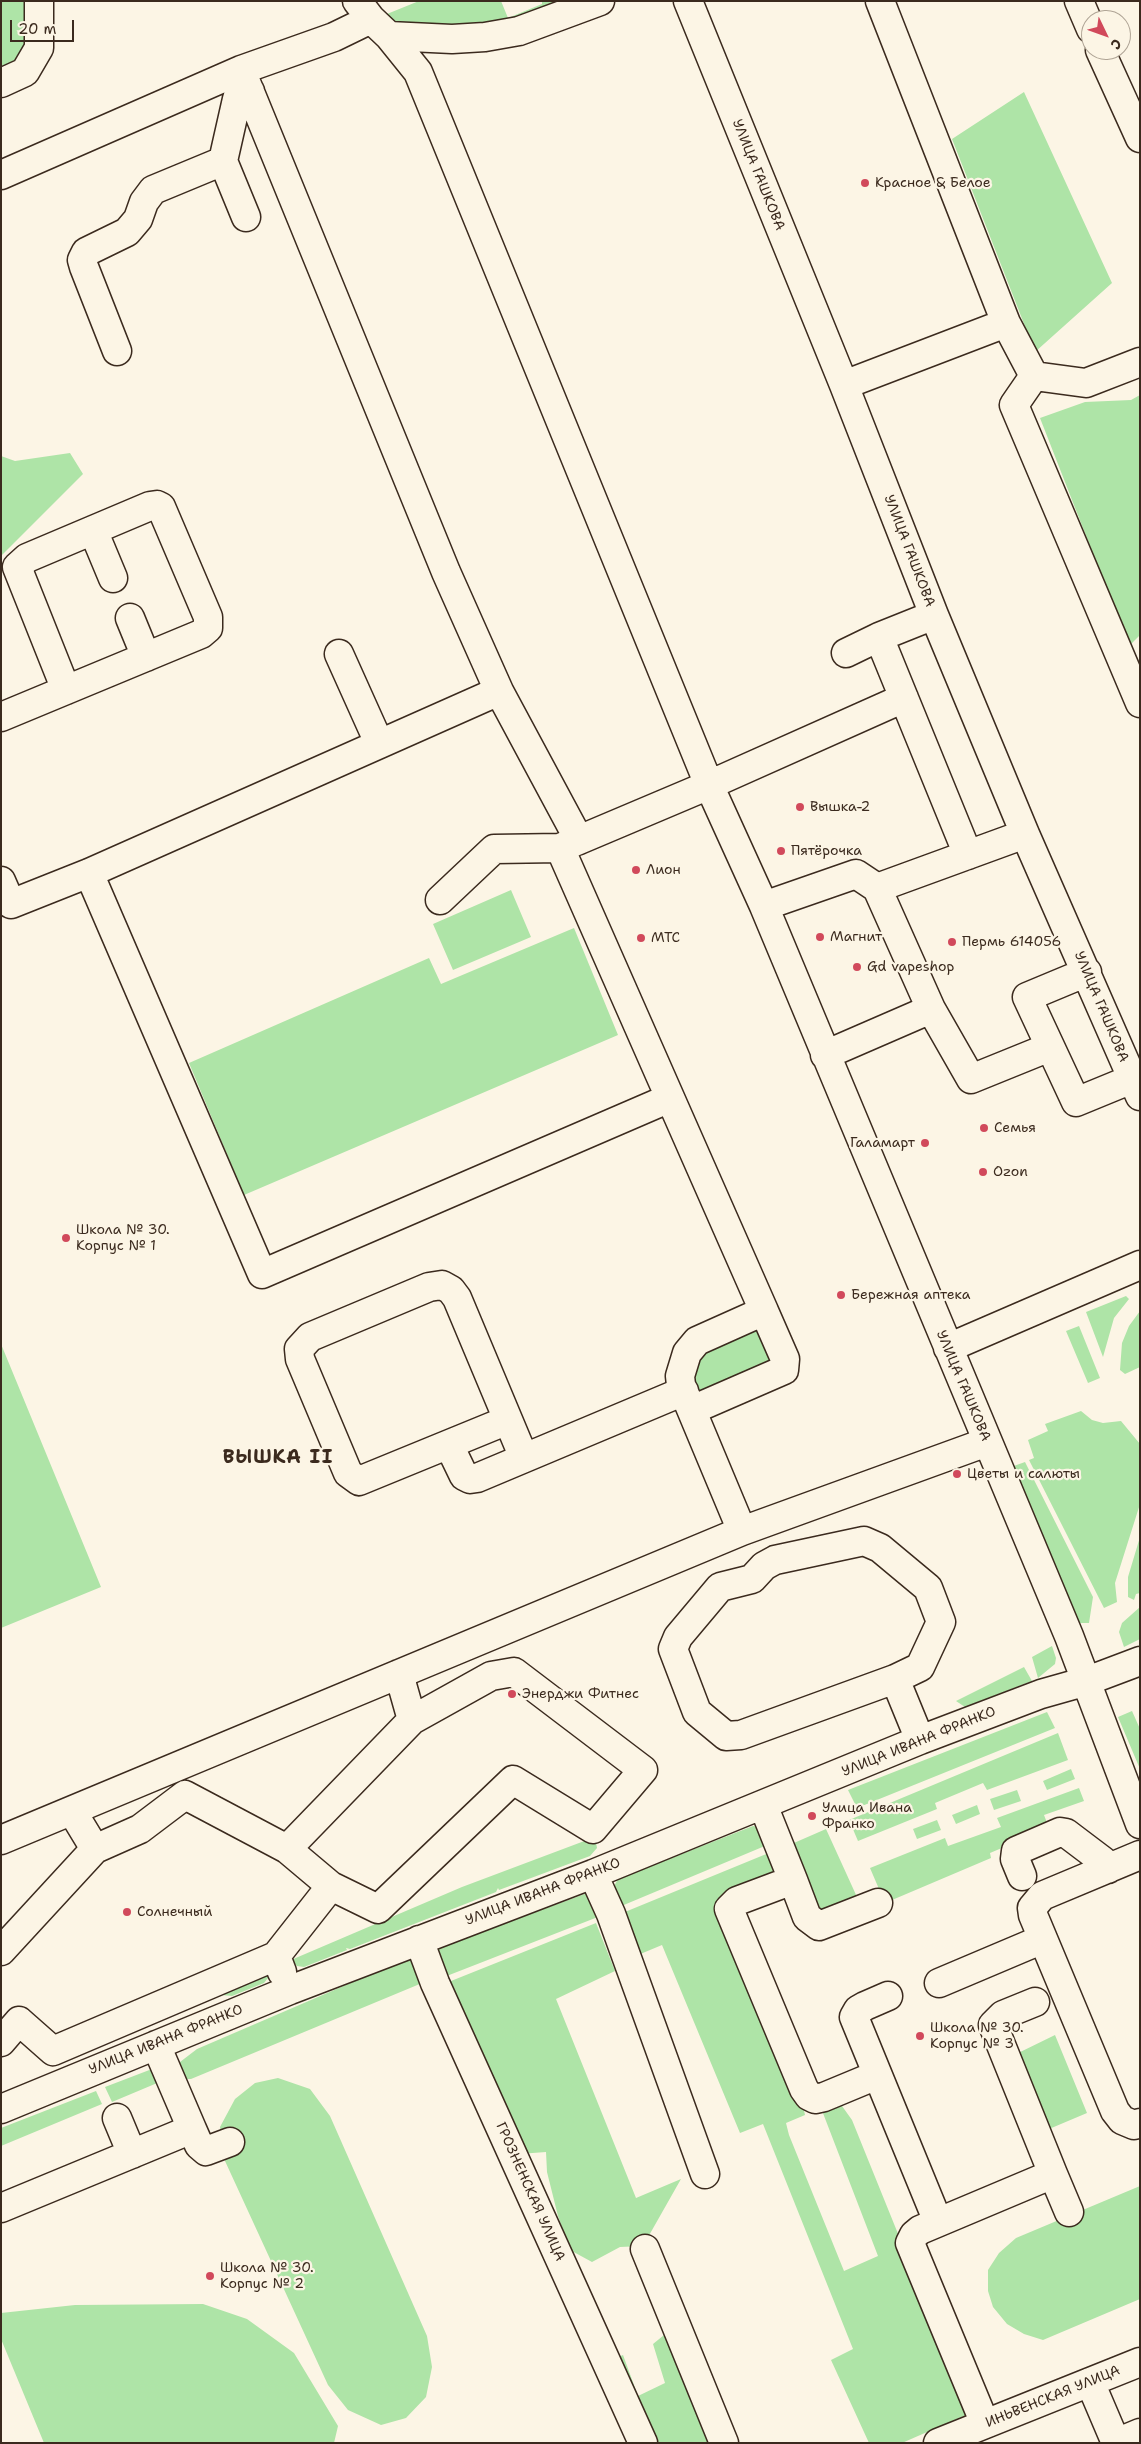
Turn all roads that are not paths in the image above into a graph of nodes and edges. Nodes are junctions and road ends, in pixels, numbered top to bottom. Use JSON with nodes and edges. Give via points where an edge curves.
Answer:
{"nodes":[{"id":1,"x":39,"y":1,"type":"edge"},
{"id":2,"x":600,"y":1,"type":"edge"},
{"id":3,"x":688,"y":1,"type":"edge"},
{"id":4,"x":880,"y":1,"type":"edge"},
{"id":5,"x":373,"y":18,"type":"edge"},
{"id":6,"x":1105,"y":60,"type":"edge"},
{"id":7,"x":246,"y":81,"type":"junction"},
{"id":8,"x":1,"y":83,"type":"edge"},
{"id":9,"x":1140,"y":138,"type":"edge"},
{"id":10,"x":223,"y":161,"type":"junction"},
{"id":11,"x":1,"y":175,"type":"edge"},
{"id":12,"x":246,"y":217,"type":"dead end"},
{"id":13,"x":1006,"y":323,"type":"junction"},
{"id":14,"x":117,"y":351,"type":"dead end"},
{"id":15,"x":1140,"y":362,"type":"edge"},
{"id":16,"x":1034,"y":376,"type":"junction"},
{"id":17,"x":844,"y":385,"type":"junction"},
{"id":18,"x":93,"y":530,"type":"junction"},
{"id":19,"x":113,"y":578,"type":"dead end"},
{"id":20,"x":934,"y":615,"type":"junction"},
{"id":21,"x":130,"y":618,"type":"dead end"},
{"id":22,"x":879,"y":637,"type":"junction"},
{"id":23,"x":846,"y":653,"type":"dead end"},
{"id":24,"x":340,"y":654,"type":"dead end"},
{"id":25,"x":146,"y":657,"type":"junction"},
{"id":26,"x":66,"y":690,"type":"junction"},
{"id":27,"x":499,"y":690,"type":"junction"},
{"id":28,"x":904,"y":698,"type":"junction"},
{"id":29,"x":1140,"y":703,"type":"edge"},
{"id":30,"x":1,"y":717,"type":"edge"},
{"id":31,"x":379,"y":744,"type":"junction"},
{"id":32,"x":709,"y":785,"type":"junction"},
{"id":33,"x":1025,"y":834,"type":"junction"},
{"id":34,"x":570,"y":844,"type":"junction"},
{"id":35,"x":968,"y":855,"type":"junction"},
{"id":36,"x":89,"y":873,"type":"junction"},
{"id":37,"x":877,"y":888,"type":"junction"},
{"id":38,"x":5,"y":894,"type":"edge"},
{"id":39,"x":440,"y":900,"type":"dead end"},
{"id":40,"x":764,"y":906,"type":"junction"},
{"id":41,"x":1087,"y":972,"type":"junction"},
{"id":42,"x":931,"y":1009,"type":"junction"},
{"id":43,"x":1050,"y":1046,"type":"junction"},
{"id":44,"x":825,"y":1055,"type":"junction"},
{"id":45,"x":1136,"y":1088,"type":"edge"},
{"id":46,"x":670,"y":1098,"type":"junction"},
{"id":47,"x":1140,"y":1265,"type":"edge"},
{"id":48,"x":764,"y":1311,"type":"junction"},
{"id":49,"x":948,"y":1348,"type":"junction"},
{"id":50,"x":688,"y":1400,"type":"junction"},
{"id":51,"x":508,"y":1420,"type":"junction"},
{"id":52,"x":987,"y":1442,"type":"junction"},
{"id":53,"x":449,"y":1445,"type":"junction"},
{"id":54,"x":524,"y":1458,"type":"junction"},
{"id":55,"x":742,"y":1531,"type":"junction"},
{"id":56,"x":1140,"y":1661,"type":"edge"},
{"id":57,"x":399,"y":1674,"type":"junction"},
{"id":58,"x":895,"y":1679,"type":"junction"},
{"id":59,"x":1088,"y":1681,"type":"junction"},
{"id":60,"x":412,"y":1720,"type":"junction"},
{"id":61,"x":920,"y":1740,"type":"junction"},
{"id":62,"x":763,"y":1805,"type":"junction"},
{"id":63,"x":72,"y":1811,"type":"junction"},
{"id":64,"x":1140,"y":1824,"type":"edge"},
{"id":65,"x":593,"y":1829,"type":"junction"},
{"id":66,"x":1,"y":1840,"type":"edge"},
{"id":67,"x":94,"y":1849,"type":"junction"},
{"id":68,"x":287,"y":1849,"type":"junction"},
{"id":69,"x":1140,"y":1856,"type":"edge"},
{"id":70,"x":1108,"y":1869,"type":"junction"},
{"id":71,"x":602,"y":1870,"type":"junction"},
{"id":72,"x":1022,"y":1876,"type":"dead end"},
{"id":73,"x":792,"y":1880,"type":"junction"},
{"id":74,"x":331,"y":1886,"type":"junction"},
{"id":75,"x":878,"y":1903,"type":"dead end"},
{"id":76,"x":1043,"y":1939,"type":"junction"},
{"id":77,"x":419,"y":1940,"type":"junction"},
{"id":78,"x":1,"y":1951,"type":"edge"},
{"id":79,"x":276,"y":1956,"type":"junction"},
{"id":80,"x":939,"y":1983,"type":"dead end"},
{"id":81,"x":290,"y":1990,"type":"junction"},
{"id":82,"x":888,"y":1996,"type":"dead end"},
{"id":83,"x":1035,"y":2002,"type":"dead end"},
{"id":84,"x":1,"y":2042,"type":"edge"},
{"id":85,"x":156,"y":2044,"type":"junction"},
{"id":86,"x":877,"y":2075,"type":"junction"},
{"id":87,"x":1,"y":2109,"type":"edge"},
{"id":88,"x":117,"y":2118,"type":"dead end"},
{"id":89,"x":1140,"y":2123,"type":"edge"},
{"id":90,"x":192,"y":2129,"type":"junction"},
{"id":91,"x":230,"y":2142,"type":"dead end"},
{"id":92,"x":132,"y":2154,"type":"junction"},
{"id":93,"x":704,"y":2174,"type":"dead end"},
{"id":94,"x":1053,"y":2174,"type":"junction"},
{"id":95,"x":1,"y":2208,"type":"edge"},
{"id":96,"x":1069,"y":2212,"type":"dead end"},
{"id":97,"x":938,"y":2222,"type":"junction"},
{"id":98,"x":646,"y":2249,"type":"dead end"},
{"id":99,"x":1140,"y":2362,"type":"edge"},
{"id":100,"x":1090,"y":2382,"type":"junction"},
{"id":101,"x":984,"y":2424,"type":"junction"},
{"id":102,"x":1140,"y":2433,"type":"edge"},
{"id":103,"x":642,"y":2443,"type":"edge"},
{"id":104,"x":724,"y":2443,"type":"edge"},
{"id":105,"x":938,"y":2443,"type":"edge"},
{"id":106,"x":1116,"y":2443,"type":"edge"}],
"edges":[{"from":1,"to":8,"type":"street","via":[[39,48],[25,72]]},
{"from":2,"to":5,"type":"street","via":[[520,31],[494,36],[452,39]]},
{"from":3,"to":17,"type":"street","name":"УЛИЦА ГАШКОВА"},
{"from":4,"to":13,"type":"street"},
{"from":5,"to":7,"type":"street"},
{"from":5,"to":32,"type":"street","name":"УЛИЦА ГАШКОВА","via":[[418,72]]},
{"from":6,"to":9,"type":"street"},
{"from":7,"to":10,"type":"street","via":[[237,99]]},
{"from":7,"to":11,"type":"street"},
{"from":7,"to":27,"type":"street","via":[[446,572]]},
{"from":10,"to":12,"type":"street"},
{"from":10,"to":14,"type":"street","via":[[153,190],[138,219],[127,232],[86,252],[82,260],[84,267]]},
{"from":13,"to":16,"type":"street"},
{"from":13,"to":17,"type":"street"},
{"from":15,"to":16,"type":"street","via":[[1086,384]]},
{"from":16,"to":29,"type":"street","via":[[1014,406]]},
{"from":17,"to":20,"type":"street","name":"УЛИЦА ГАШКОВА"},
{"from":18,"to":19,"type":"street"},
{"from":18,"to":25,"type":"street","via":[[156,504],[165,512],[176,538],[210,623],[201,634]]},
{"from":18,"to":26,"type":"street","via":[[26,558],[17,567]]},
{"from":20,"to":22,"type":"street"},
{"from":20,"to":33,"type":"street","name":"УЛИЦА ГАШКОВА"},
{"from":21,"to":25,"type":"street"},
{"from":22,"to":23,"type":"street"},
{"from":22,"to":28,"type":"street"},
{"from":24,"to":31,"type":"street"},
{"from":25,"to":26,"type":"street"},
{"from":26,"to":30,"type":"street"},
{"from":27,"to":31,"type":"street"},
{"from":27,"to":34,"type":"street"},
{"from":28,"to":32,"type":"street"},
{"from":28,"to":35,"type":"street"},
{"from":31,"to":36,"type":"street"},
{"from":32,"to":34,"type":"street"},
{"from":32,"to":40,"type":"street","name":"УЛИЦА ГАШКОВА"},
{"from":33,"to":35,"type":"street"},
{"from":33,"to":41,"type":"street","name":"УЛИЦА ГАШКОВА"},
{"from":34,"to":39,"type":"street","via":[[494,849]]},
{"from":34,"to":46,"type":"street"},
{"from":35,"to":37,"type":"street"},
{"from":36,"to":38,"type":"street"},
{"from":36,"to":46,"type":"street","via":[[262,1274]]},
{"from":37,"to":40,"type":"street","via":[[856,874]]},
{"from":37,"to":42,"type":"street"},
{"from":40,"to":44,"type":"street","name":"УЛИЦА ГАШКОВА"},
{"from":41,"to":43,"type":"street","via":[[1027,997]]},
{"from":41,"to":45,"type":"street","name":"УЛИЦА ГАШКОВА"},
{"from":42,"to":43,"type":"street","via":[[971,1079]]},
{"from":42,"to":44,"type":"street"},
{"from":43,"to":45,"type":"street","via":[[1076,1102]]},
{"from":44,"to":49,"type":"street","name":"УЛИЦА ГАШКОВА"},
{"from":46,"to":48,"type":"street"},
{"from":47,"to":49,"type":"street"},
{"from":48,"to":50,"type":"street","via":[[697,1341],[688,1353],[680,1376]]},
{"from":48,"to":50,"type":"street","via":[[785,1359],[784,1370]]},
{"from":49,"to":52,"type":"street","name":"УЛИЦА ГАШКОВА"},
{"from":50,"to":54,"type":"street"},
{"from":50,"to":55,"type":"street"},
{"from":51,"to":53,"type":"street"},
{"from":51,"to":53,"type":"street","via":[[457,1298],[442,1285],[429,1287],[303,1342],[299,1349],[300,1359],[348,1473],[353,1478],[366,1479]]},
{"from":51,"to":54,"type":"street"},
{"from":52,"to":55,"type":"street"},
{"from":52,"to":59,"type":"street","name":"УЛИЦА ГАШКОВА"},
{"from":53,"to":54,"type":"street","via":[[460,1471],[470,1479]]},
{"from":55,"to":57,"type":"street"},
{"from":56,"to":59,"type":"street","name":"УЛИЦА ИВАНА ФРАНКО"},
{"from":57,"to":60,"type":"street"},
{"from":57,"to":63,"type":"street"},
{"from":58,"to":58,"type":"street","via":[[733,1737],[719,1732],[697,1712],[673,1648],[678,1637],[720,1587],[752,1579],[764,1566],[776,1560],[864,1541],[880,1548],[928,1588],[941,1622],[920,1667]]},
{"from":58,"to":61,"type":"street"},
{"from":59,"to":61,"type":"street","name":"УЛИЦА ИВАНА ФРАНКО","via":[[1041,1694]]},
{"from":59,"to":64,"type":"street","name":"УЛИЦА ГАШКОВА"},
{"from":60,"to":65,"type":"street","via":[[491,1676],[514,1672],[643,1770]]},
{"from":60,"to":68,"type":"street"},
{"from":61,"to":62,"type":"street","name":"УЛИЦА ИВАНА ФРАНКО"},
{"from":62,"to":71,"type":"street","name":"УЛИЦА ИВАНА ФРАНКО"},
{"from":62,"to":73,"type":"street"},
{"from":63,"to":66,"type":"street"},
{"from":63,"to":67,"type":"street"},
{"from":65,"to":71,"type":"street"},
{"from":65,"to":74,"type":"street","via":[[513,1780],[378,1909]]},
{"from":67,"to":68,"type":"street","via":[[140,1829],[185,1795]]},
{"from":67,"to":78,"type":"street"},
{"from":68,"to":74,"type":"street"},
{"from":69,"to":70,"type":"street"},
{"from":70,"to":72,"type":"street","via":[[1106,1863],[1066,1833],[1060,1832],[1016,1851],[1015,1859]]},
{"from":70,"to":76,"type":"street","via":[[1036,1901],[1033,1915]]},
{"from":71,"to":77,"type":"street","name":"УЛИЦА ИВАНА ФРАНКО"},
{"from":71,"to":93,"type":"street","via":[[611,1914]]},
{"from":73,"to":75,"type":"street","via":[[808,1917],[819,1926]]},
{"from":73,"to":86,"type":"street","via":[[737,1901],[729,1908],[804,2090],[815,2099]]},
{"from":74,"to":79,"type":"street"},
{"from":76,"to":80,"type":"street"},
{"from":76,"to":89,"type":"street","via":[[1115,2111],[1122,2120]]},
{"from":77,"to":81,"type":"street","name":"УЛИЦА ИВАНА ФРАНКО"},
{"from":77,"to":103,"type":"street","name":"ГРОЗНЕНСКАЯ УЛИЦА"},
{"from":79,"to":81,"type":"street"},
{"from":79,"to":84,"type":"street","via":[[53,2050],[19,2021]]},
{"from":81,"to":85,"type":"street","name":"УЛИЦА ИВАНА ФРАНКО"},
{"from":82,"to":86,"type":"street","via":[[858,2010],[854,2017]]},
{"from":83,"to":94,"type":"street","via":[[1003,2015],[993,2025]]},
{"from":85,"to":87,"type":"street","name":"УЛИЦА ИВАНА ФРАНКО"},
{"from":85,"to":90,"type":"street"},
{"from":86,"to":97,"type":"street"},
{"from":88,"to":92,"type":"street"},
{"from":90,"to":91,"type":"street","via":[[198,2145],[206,2151]]},
{"from":90,"to":92,"type":"street"},
{"from":92,"to":95,"type":"street"},
{"from":94,"to":96,"type":"street"},
{"from":94,"to":97,"type":"street"},
{"from":97,"to":101,"type":"street","via":[[920,2230],[910,2243]]},
{"from":98,"to":104,"type":"street"},
{"from":99,"to":100,"type":"street","name":"ИНЬВЕНСКАЯ УЛИЦА"},
{"from":100,"to":101,"type":"street","name":"ИНЬВЕНСКАЯ УЛИЦА"},
{"from":100,"to":106,"type":"street"},
{"from":101,"to":105,"type":"street","name":"ИНЬВЕНСКАЯ УЛИЦА"},
{"from":102,"to":106,"type":"street"}]}
